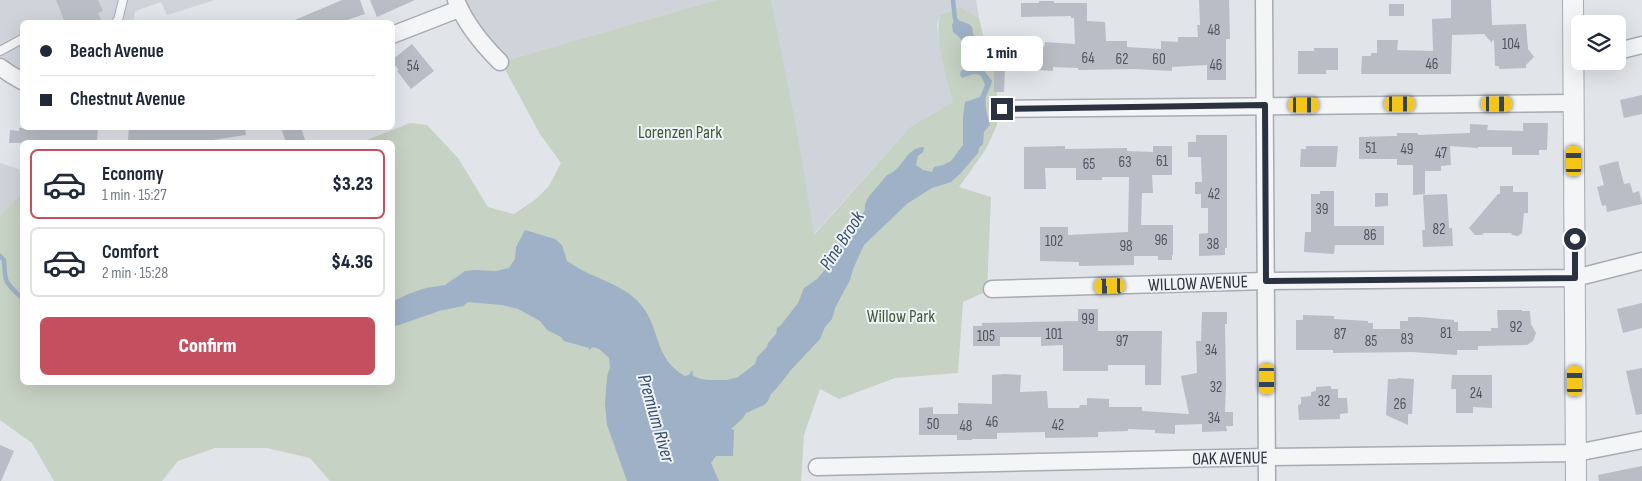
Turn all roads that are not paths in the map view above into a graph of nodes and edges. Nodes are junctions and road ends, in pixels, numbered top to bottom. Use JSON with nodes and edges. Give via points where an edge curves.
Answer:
{"nodes":[{"id":1,"x":123,"y":0,"type":"edge"},
{"id":2,"x":1264,"y":0,"type":"edge"},
{"id":3,"x":1573,"y":0,"type":"edge"},
{"id":4,"x":458,"y":4,"type":"edge"},
{"id":5,"x":1574,"y":15,"type":"edge"},
{"id":6,"x":118,"y":20,"type":"edge"},
{"id":7,"x":395,"y":34,"type":"edge"},
{"id":8,"x":20,"y":40,"type":"edge"},
{"id":9,"x":1642,"y":45,"type":"edge"},
{"id":10,"x":1626,"y":49,"type":"edge"},
{"id":11,"x":0,"y":51,"type":"edge"},
{"id":12,"x":500,"y":62,"type":"dead end"},
{"id":13,"x":1576,"y":70,"type":"edge"},
{"id":14,"x":1574,"y":103,"type":"junction"},
{"id":15,"x":1265,"y":105,"type":"junction"},
{"id":16,"x":1002,"y":109,"type":"dead end"},
{"id":17,"x":1642,"y":261,"type":"edge"},
{"id":18,"x":1575,"y":278,"type":"junction"},
{"id":19,"x":1266,"y":281,"type":"junction"},
{"id":20,"x":992,"y":289,"type":"dead end"},
{"id":21,"x":1642,"y":440,"type":"edge"},
{"id":22,"x":1576,"y":453,"type":"junction"},
{"id":23,"x":1267,"y":457,"type":"junction"},
{"id":24,"x":817,"y":467,"type":"dead end"},
{"id":25,"x":1267,"y":481,"type":"edge"},
{"id":26,"x":1576,"y":481,"type":"edge"}],
"edges":[{"from":1,"to":6,"type":"lane"},
{"from":2,"to":15,"type":"street"},
{"from":3,"to":5,"type":"street"},
{"from":4,"to":7,"type":"street"},
{"from":4,"to":12,"type":"street","via":[[480,39]]},
{"from":8,"to":11,"type":"lane"},
{"from":9,"to":10,"type":"street"},
{"from":13,"to":14,"type":"street"},
{"from":14,"to":15,"type":"street"},
{"from":14,"to":18,"type":"street"},
{"from":15,"to":16,"type":"street"},
{"from":15,"to":19,"type":"street"},
{"from":17,"to":18,"type":"street","name":"WILLOW AVENUE"},
{"from":18,"to":19,"type":"street","name":"WILLOW AVENUE"},
{"from":18,"to":22,"type":"street"},
{"from":19,"to":20,"type":"street","name":"WILLOW AVENUE"},
{"from":19,"to":23,"type":"street"},
{"from":21,"to":22,"type":"street","name":"OAK AVENUE"},
{"from":22,"to":23,"type":"street","name":"OAK AVENUE"},
{"from":22,"to":26,"type":"street"},
{"from":23,"to":24,"type":"street","name":"OAK AVENUE"},
{"from":23,"to":25,"type":"street"}]}
